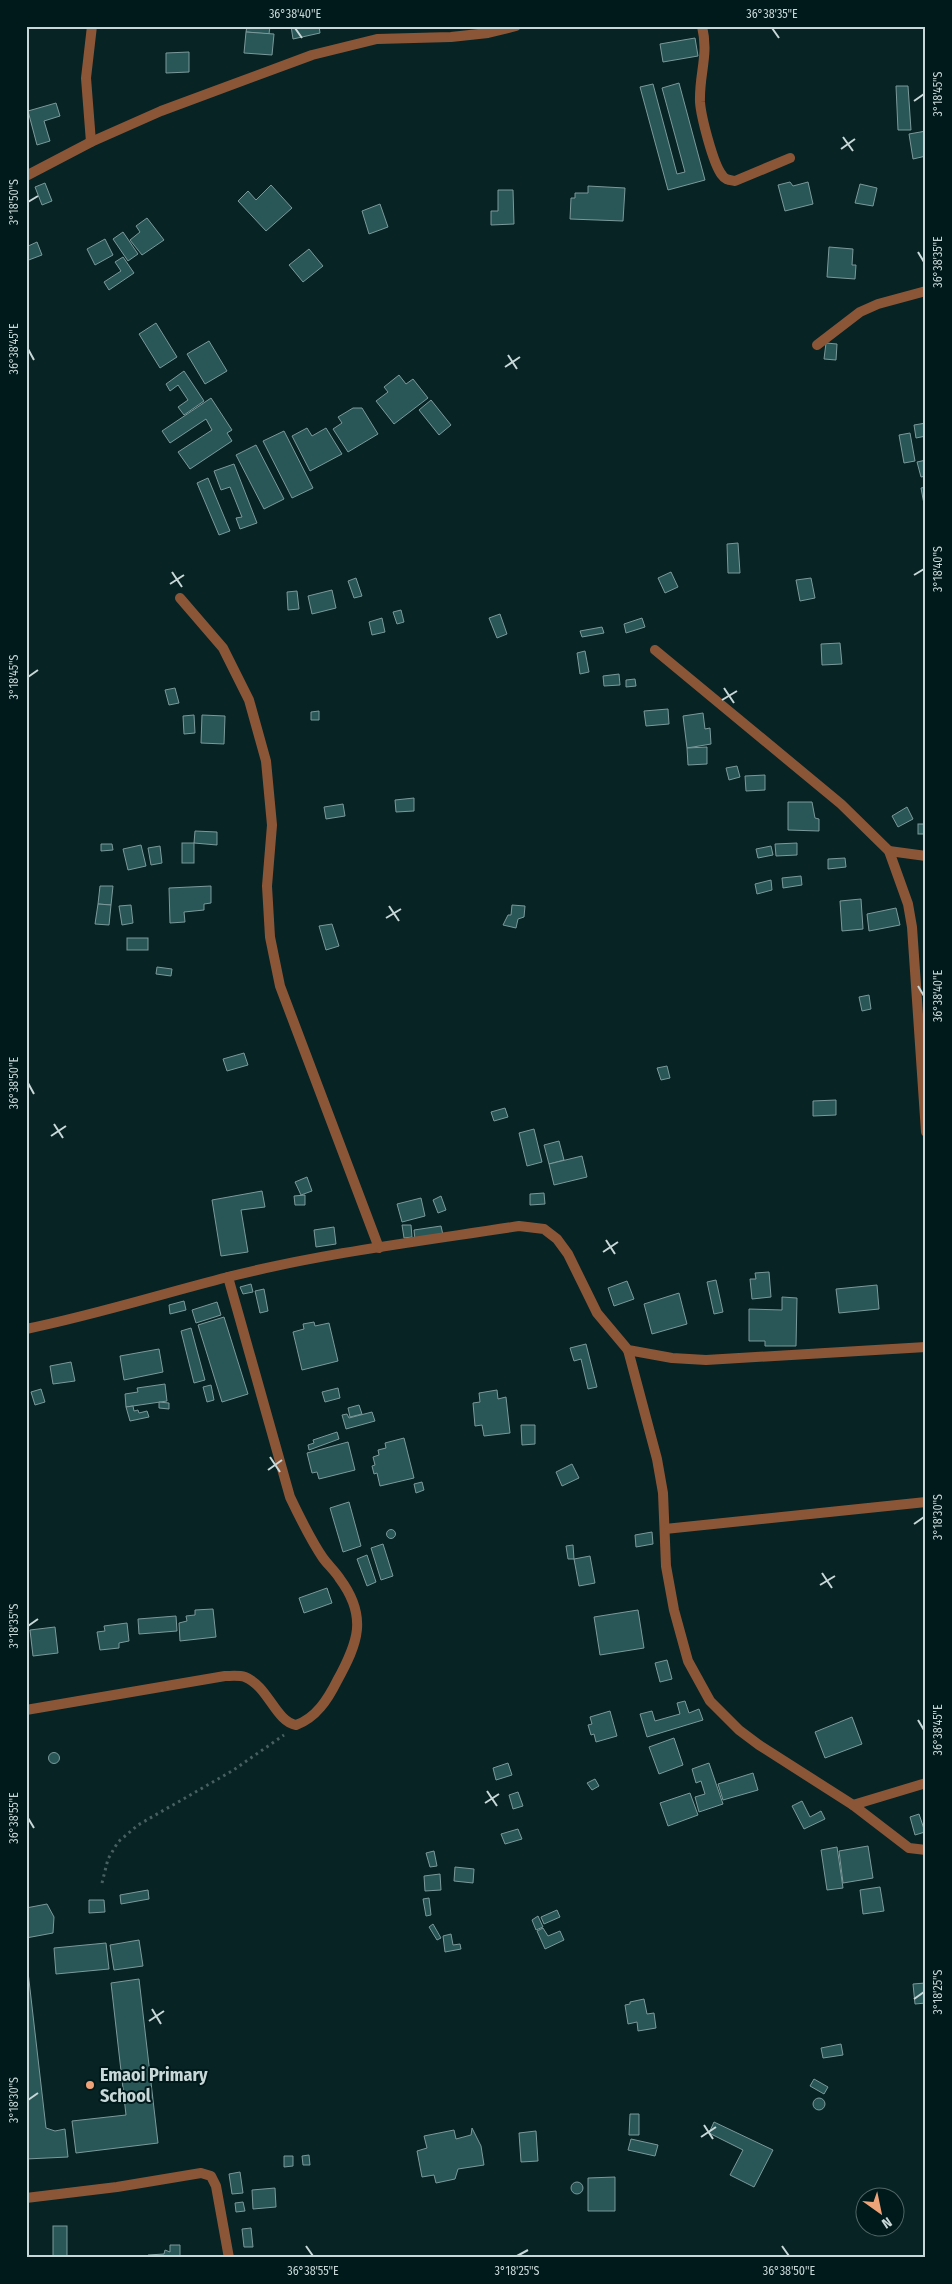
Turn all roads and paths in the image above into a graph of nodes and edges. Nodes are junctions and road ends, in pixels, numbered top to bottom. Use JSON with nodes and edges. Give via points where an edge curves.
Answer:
{"nodes":[{"id":1,"x":92,"y":26,"type":"edge"},
{"id":2,"x":516,"y":26,"type":"edge"},
{"id":3,"x":702,"y":26,"type":"edge"},
{"id":4,"x":91,"y":142,"type":"junction"},
{"id":5,"x":790,"y":158,"type":"dead end"},
{"id":6,"x":26,"y":176,"type":"edge"},
{"id":7,"x":926,"y":291,"type":"edge"},
{"id":8,"x":817,"y":345,"type":"dead end"},
{"id":9,"x":180,"y":598,"type":"dead end"},
{"id":10,"x":654,"y":650,"type":"dead end"},
{"id":11,"x":889,"y":851,"type":"junction"},
{"id":12,"x":926,"y":856,"type":"edge"},
{"id":13,"x":926,"y":1132,"type":"edge"},
{"id":14,"x":379,"y":1248,"type":"junction"},
{"id":15,"x":228,"y":1277,"type":"junction"},
{"id":16,"x":26,"y":1329,"type":"edge"},
{"id":17,"x":926,"y":1347,"type":"edge"},
{"id":18,"x":628,"y":1350,"type":"junction"},
{"id":19,"x":926,"y":1502,"type":"edge"},
{"id":20,"x":665,"y":1529,"type":"junction"},
{"id":21,"x":26,"y":1710,"type":"edge"},
{"id":22,"x":296,"y":1725,"type":"junction"},
{"id":23,"x":926,"y":1783,"type":"edge"},
{"id":24,"x":853,"y":1805,"type":"junction"},
{"id":25,"x":926,"y":1850,"type":"edge"},
{"id":26,"x":102,"y":1883,"type":"dead end"},
{"id":27,"x":26,"y":2198,"type":"edge"},
{"id":28,"x":229,"y":2258,"type":"edge"}],
"edges":[{"from":1,"to":4,"type":"street","via":[[86,78]]},
{"from":2,"to":4,"type":"street","via":[[488,33],[377,39],[343,46],[161,111]]},
{"from":3,"to":5,"type":"street","via":[[706,52],[700,105],[721,175],[735,181]]},
{"from":4,"to":6,"type":"street"},
{"from":7,"to":8,"type":"street","via":[[860,312]]},
{"from":9,"to":14,"type":"street","via":[[223,648],[249,700],[266,761],[272,825],[267,886],[270,937],[280,986]]},
{"from":10,"to":11,"type":"street","via":[[841,804]]},
{"from":11,"to":12,"type":"street"},
{"from":11,"to":13,"type":"street","via":[[911,919]]},
{"from":14,"to":15,"type":"street"},
{"from":14,"to":18,"type":"street","via":[[519,1226],[544,1229],[568,1254],[596,1312]]},
{"from":15,"to":16,"type":"street","via":[[102,1313]]},
{"from":15,"to":22,"type":"street","via":[[290,1497],[305,1529],[351,1595],[358,1614],[358,1634],[350,1658],[317,1711]]},
{"from":17,"to":18,"type":"street","via":[[706,1360]]},
{"from":18,"to":20,"type":"street","via":[[657,1459]]},
{"from":19,"to":20,"type":"street"},
{"from":20,"to":24,"type":"street","via":[[666,1566],[674,1610],[688,1661],[710,1701],[759,1745]]},
{"from":21,"to":22,"type":"street","via":[[225,1676],[244,1677],[257,1685],[286,1722]]},
{"from":22,"to":26,"type":"path","via":[[232,1771],[138,1825],[118,1842],[108,1859]]},
{"from":23,"to":24,"type":"street"},
{"from":24,"to":25,"type":"street","via":[[909,1848]]},
{"from":27,"to":28,"type":"street","via":[[201,2173],[211,2176],[216,2186]]}]}
